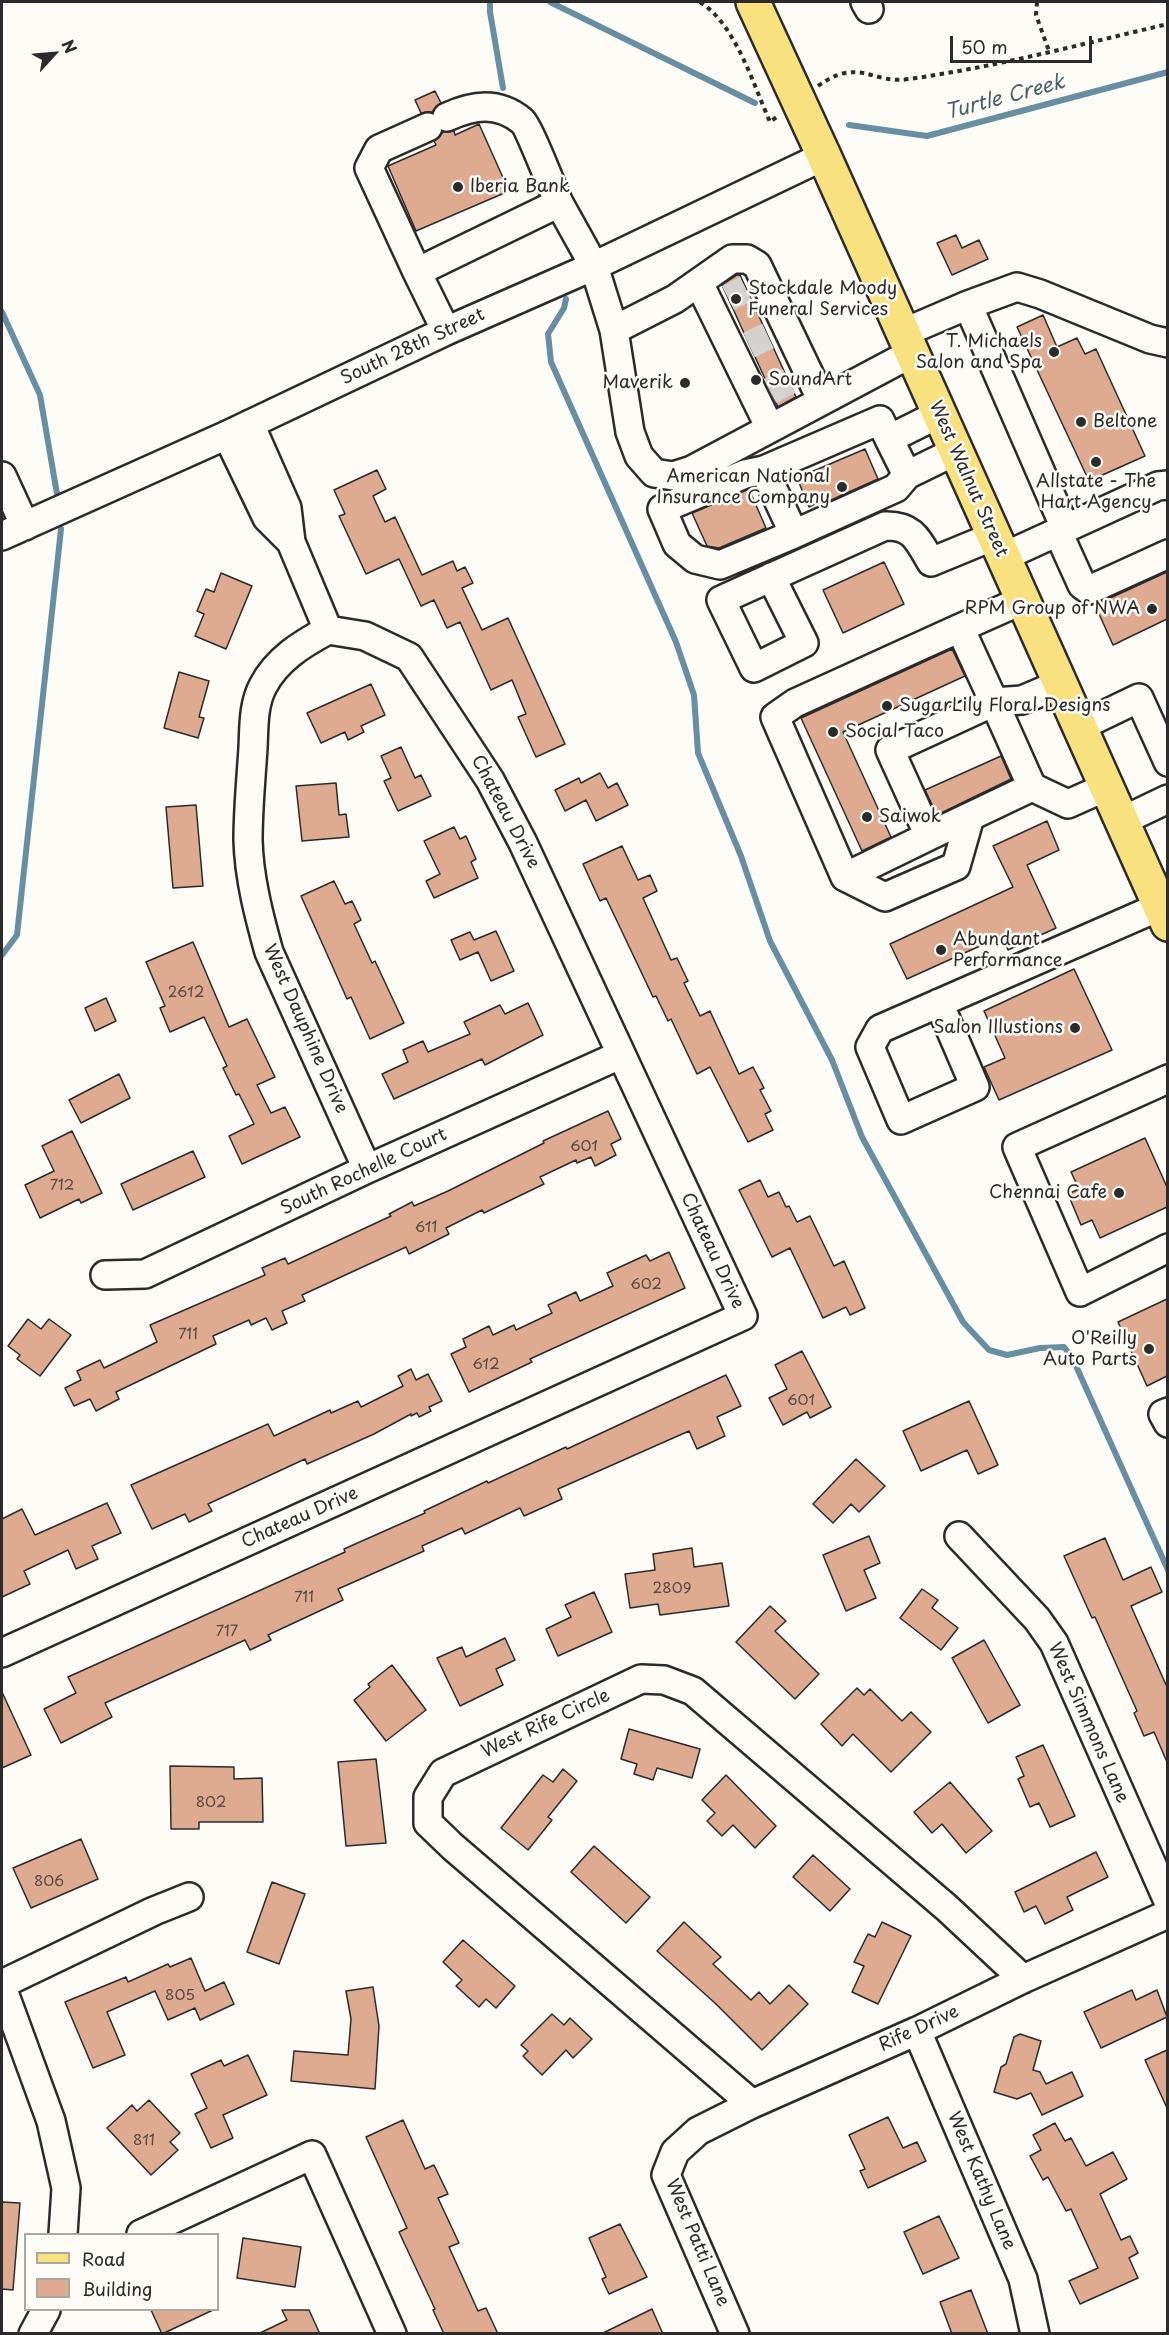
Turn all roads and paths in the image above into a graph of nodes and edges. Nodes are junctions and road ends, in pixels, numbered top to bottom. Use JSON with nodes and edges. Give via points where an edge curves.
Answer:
{"nodes":[{"id":1,"x":700,"y":2,"type":"edge"},
{"id":2,"x":753,"y":2,"type":"edge"},
{"id":3,"x":1037,"y":2,"type":"edge"},
{"id":4,"x":1167,"y":24,"type":"edge"},
{"id":5,"x":1049,"y":51,"type":"junction"},
{"id":6,"x":821,"y":83,"type":"dead end"},
{"id":7,"x":770,"y":122,"type":"dead end"},
{"id":8,"x":824,"y":156,"type":"junction"},
{"id":9,"x":559,"y":202,"type":"junction"},
{"id":10,"x":594,"y":266,"type":"junction"},
{"id":11,"x":417,"y":272,"type":"junction"},
{"id":12,"x":729,"y":291,"type":"junction"},
{"id":13,"x":968,"y":305,"type":"junction"},
{"id":14,"x":614,"y":330,"type":"junction"},
{"id":15,"x":446,"y":331,"type":"junction"},
{"id":16,"x":759,"y":341,"type":"junction"},
{"id":17,"x":907,"y":343,"type":"junction"},
{"id":18,"x":1167,"y":343,"type":"edge"},
{"id":19,"x":781,"y":386,"type":"junction"},
{"id":20,"x":822,"y":401,"type":"junction"},
{"id":21,"x":939,"y":414,"type":"junction"},
{"id":22,"x":770,"y":428,"type":"junction"},
{"id":23,"x":238,"y":429,"type":"junction"},
{"id":24,"x":889,"y":439,"type":"junction"},
{"id":25,"x":956,"y":451,"type":"junction"},
{"id":26,"x":764,"y":470,"type":"junction"},
{"id":27,"x":2,"y":476,"type":"edge"},
{"id":28,"x":907,"y":476,"type":"junction"},
{"id":29,"x":1164,"y":493,"type":"edge"},
{"id":30,"x":1062,"y":530,"type":"junction"},
{"id":31,"x":13,"y":531,"type":"edge"},
{"id":32,"x":794,"y":534,"type":"junction"},
{"id":33,"x":998,"y":547,"type":"junction"},
{"id":34,"x":1167,"y":554,"type":"edge"},
{"id":35,"x":771,"y":577,"type":"dead end"},
{"id":36,"x":1023,"y":600,"type":"junction"},
{"id":37,"x":960,"y":628,"type":"junction"},
{"id":38,"x":328,"y":630,"type":"junction"},
{"id":39,"x":1060,"y":684,"type":"junction"},
{"id":40,"x":994,"y":702,"type":"junction"},
{"id":41,"x":1079,"y":727,"type":"junction"},
{"id":42,"x":1167,"y":762,"type":"edge"},
{"id":43,"x":1032,"y":787,"type":"junction"},
{"id":44,"x":1106,"y":787,"type":"junction"},
{"id":45,"x":1167,"y":798,"type":"edge"},
{"id":46,"x":970,"y":817,"type":"junction"},
{"id":47,"x":1122,"y":821,"type":"junction"},
{"id":48,"x":929,"y":836,"type":"junction"},
{"id":49,"x":845,"y":877,"type":"junction"},
{"id":50,"x":1165,"y":911,"type":"edge"},
{"id":51,"x":939,"y":1003,"type":"dead end"},
{"id":52,"x":620,"y":1055,"type":"junction"},
{"id":53,"x":1167,"y":1079,"type":"edge"},
{"id":54,"x":367,"y":1169,"type":"junction"},
{"id":55,"x":1167,"y":1248,"type":"edge"},
{"id":56,"x":105,"y":1275,"type":"dead end"},
{"id":57,"x":1167,"y":1412,"type":"edge"},
{"id":58,"x":1167,"y":1424,"type":"edge"},
{"id":59,"x":959,"y":1536,"type":"dead end"},
{"id":60,"x":2,"y":1653,"type":"edge"},
{"id":61,"x":189,"y":1897,"type":"dead end"},
{"id":62,"x":1167,"y":1901,"type":"edge"},
{"id":63,"x":1167,"y":1914,"type":"edge"},
{"id":64,"x":1023,"y":1978,"type":"junction"},
{"id":65,"x":2,"y":1985,"type":"edge"},
{"id":66,"x":918,"y":2031,"type":"junction"},
{"id":67,"x":752,"y":2104,"type":"junction"},
{"id":68,"x":675,"y":2152,"type":"joint"},
{"id":69,"x":63,"y":2233,"type":"edge"},
{"id":70,"x":145,"y":2233,"type":"edge"},
{"id":71,"x":45,"y":2311,"type":"edge"},
{"id":72,"x":33,"y":2334,"type":"edge"},
{"id":73,"x":392,"y":2334,"type":"edge"},
{"id":74,"x":735,"y":2334,"type":"edge"},
{"id":75,"x":1035,"y":2334,"type":"edge"}],
"edges":[{"from":1,"to":7,"type":"path","via":[[728,31]]},
{"from":2,"to":8,"type":"main road","name":"West Walnut Street"},
{"from":3,"to":5,"type":"path","via":[[1036,15]]},
{"from":4,"to":5,"type":"path"},
{"from":5,"to":6,"type":"path","via":[[900,81],[849,71]]},
{"from":8,"to":10,"type":"street","name":"South 28th Street"},
{"from":8,"to":17,"type":"main road","name":"West Walnut Street"},
{"from":9,"to":10,"type":"street"},
{"from":9,"to":11,"type":"street"},
{"from":9,"to":11,"type":"street","via":[[523,122],[495,107],[468,108],[379,149],[369,168]]},
{"from":10,"to":14,"type":"street"},
{"from":10,"to":15,"type":"street","name":"South 28th Street"},
{"from":11,"to":15,"type":"street"},
{"from":12,"to":14,"type":"street","via":[[675,299]]},
{"from":12,"to":16,"type":"street"},
{"from":12,"to":16,"type":"street"},
{"from":13,"to":17,"type":"street"},
{"from":13,"to":18,"type":"street","via":[[1017,287]]},
{"from":13,"to":30,"type":"street"},
{"from":14,"to":22,"type":"street","via":[[630,432],[639,456],[654,473],[673,476],[692,470]]},
{"from":15,"to":23,"type":"street","name":"South 28th Street"},
{"from":16,"to":19,"type":"street"},
{"from":16,"to":19,"type":"street"},
{"from":17,"to":20,"type":"street"},
{"from":17,"to":21,"type":"main road","name":"West Walnut Street"},
{"from":19,"to":20,"type":"street"},
{"from":19,"to":22,"type":"street"},
{"from":20,"to":22,"type":"street"},
{"from":21,"to":24,"type":"street"},
{"from":21,"to":25,"type":"main road","name":"West Walnut Street"},
{"from":23,"to":31,"type":"street","name":"South 28th Street"},
{"from":23,"to":38,"type":"street","via":[[267,518],[291,542]]},
{"from":24,"to":26,"type":"street","via":[[880,420]]},
{"from":24,"to":28,"type":"street"},
{"from":25,"to":28,"type":"street"},
{"from":25,"to":33,"type":"main road","name":"West Walnut Street"},
{"from":26,"to":32,"type":"street"},
{"from":26,"to":32,"type":"street","via":[[745,474],[662,509],[666,521],[677,544],[695,559],[720,565]]},
{"from":27,"to":31,"type":"street"},
{"from":28,"to":32,"type":"street","via":[[896,488]]},
{"from":29,"to":30,"type":"street"},
{"from":30,"to":33,"type":"street"},
{"from":30,"to":34,"type":"street","via":[[1082,585],[1089,590]]},
{"from":33,"to":35,"type":"street","via":[[931,562],[907,529],[885,526]]},
{"from":33,"to":36,"type":"main road","name":"West Walnut Street"},
{"from":36,"to":37,"type":"street"},
{"from":36,"to":39,"type":"main road","name":"West Walnut Street"},
{"from":37,"to":40,"type":"street"},
{"from":37,"to":49,"type":"street","via":[[795,703],[775,717]]},
{"from":38,"to":52,"type":"street","name":"Chateau Drive","via":[[365,636],[409,657],[490,780]]},
{"from":38,"to":54,"type":"street","name":"West Dauphine Drive","via":[[297,647],[262,686],[254,712],[248,841],[254,891],[269,952]]},
{"from":39,"to":40,"type":"street","via":[[1022,700]]},
{"from":39,"to":41,"type":"main road","name":"West Walnut Street"},
{"from":40,"to":43,"type":"street"},
{"from":40,"to":48,"type":"street","via":[[890,750]]},
{"from":41,"to":42,"type":"street","via":[[1139,698]]},
{"from":41,"to":44,"type":"main road","name":"West Walnut Street"},
{"from":43,"to":44,"type":"street","via":[[1068,804]]},
{"from":43,"to":46,"type":"street"},
{"from":44,"to":47,"type":"main road","name":"West Walnut Street"},
{"from":45,"to":47,"type":"street"},
{"from":46,"to":48,"type":"street"},
{"from":46,"to":49,"type":"street","via":[[956,866],[885,897]]},
{"from":47,"to":50,"type":"main road","name":"West Walnut Street"},
{"from":48,"to":49,"type":"street"},
{"from":50,"to":51,"type":"street"},
{"from":52,"to":54,"type":"street","name":"South Rochelle Court"},
{"from":52,"to":60,"type":"street","name":"Chateau Drive","via":[[743,1316]]},
{"from":53,"to":55,"type":"street","via":[[1017,1147],[1080,1292]]},
{"from":54,"to":56,"type":"street","name":"South Rochelle Court","via":[[145,1274]]},
{"from":57,"to":58,"type":"street","via":[[1163,1414]]},
{"from":59,"to":62,"type":"street","name":"West Simmons Lane","via":[[1037,1619],[1054,1643]]},
{"from":61,"to":65,"type":"street"},
{"from":63,"to":64,"type":"street","name":"Rife Drive"},
{"from":64,"to":66,"type":"street","name":"Rife Drive"},
{"from":64,"to":67,"type":"street","name":"West Rife Circle","via":[[693,1691],[664,1680],[641,1679],[443,1773],[428,1797],[428,1823]]},
{"from":65,"to":69,"type":"street","via":[[51,2121],[66,2188]]},
{"from":66,"to":67,"type":"street","name":"Rife Drive"},
{"from":66,"to":75,"type":"street","name":"West Kathy Lane","via":[[1023,2279]]},
{"from":67,"to":68,"type":"street","name":"Rife Drive","via":[[698,2131]]},
{"from":68,"to":74,"type":"street","name":"West Patti Lane","via":[[666,2175]]},
{"from":70,"to":73,"type":"street","via":[[312,2155]]},
{"from":71,"to":72,"type":"street"}]}
